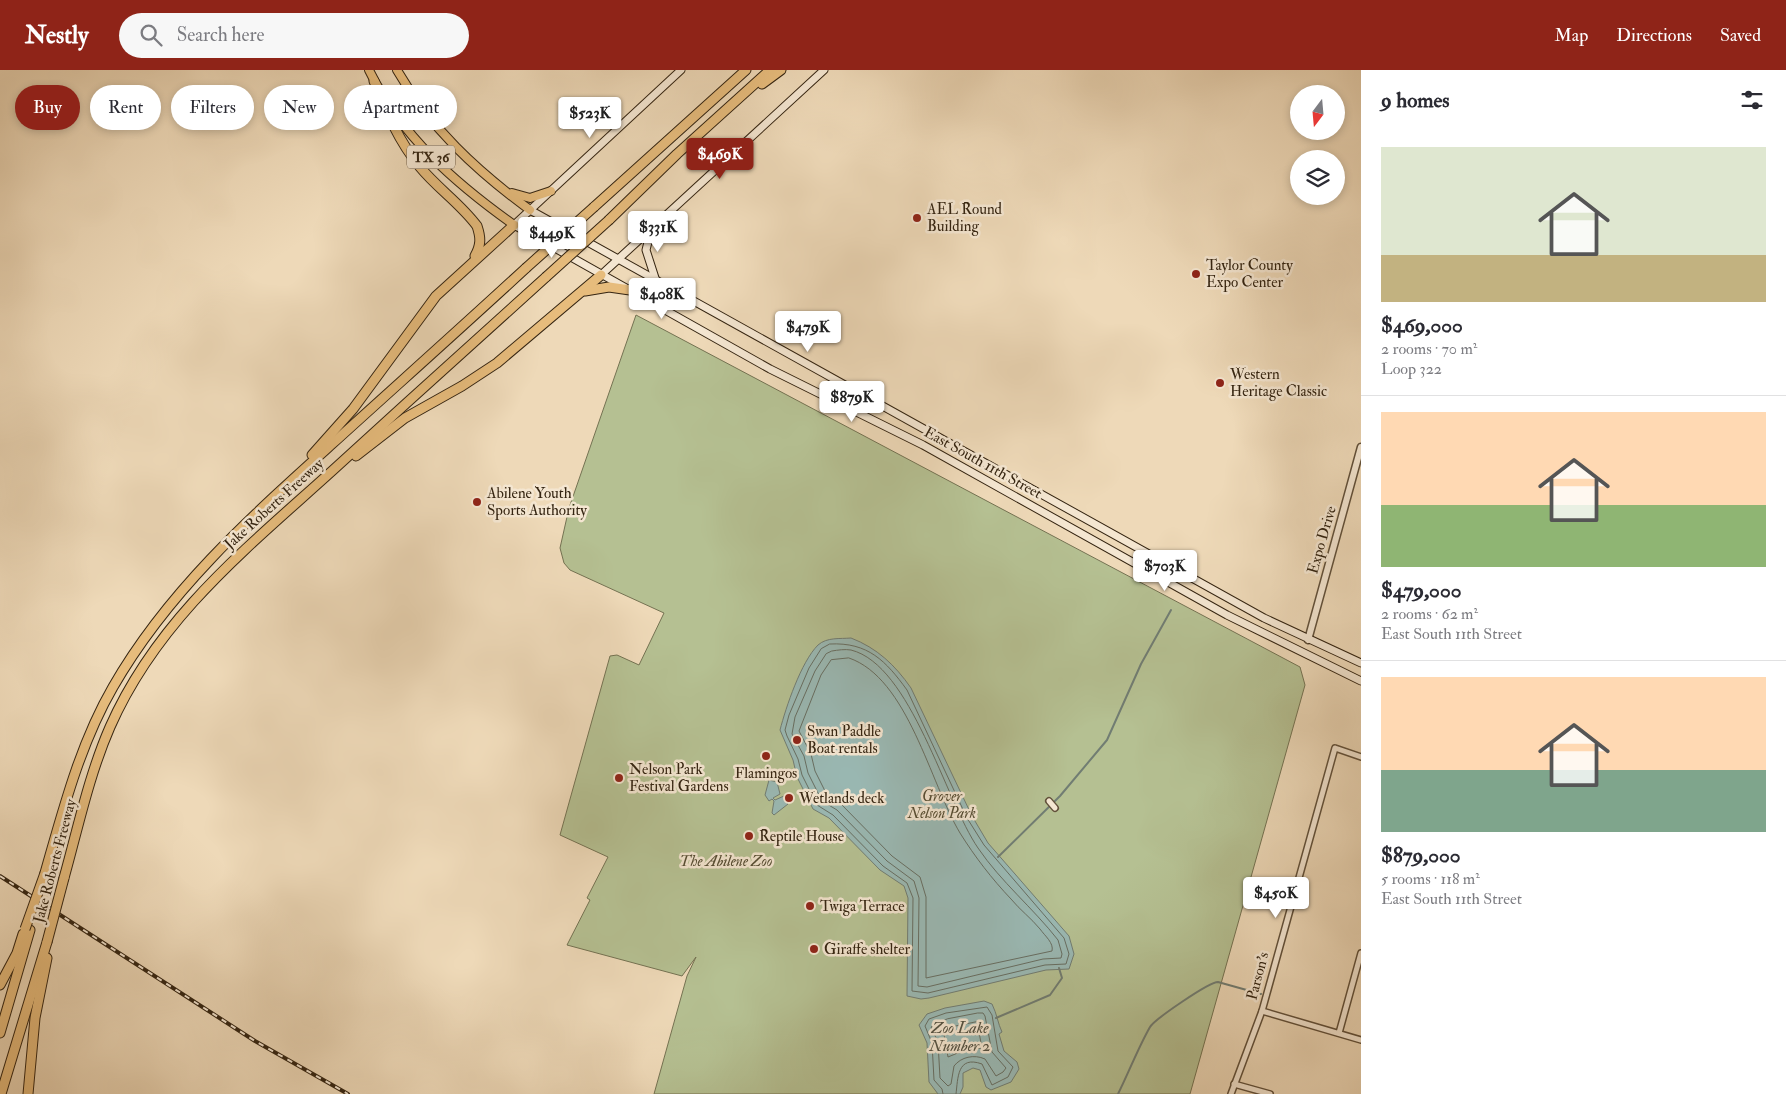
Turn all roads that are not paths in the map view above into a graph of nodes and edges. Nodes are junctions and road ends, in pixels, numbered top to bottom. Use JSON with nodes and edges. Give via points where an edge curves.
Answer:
{"nodes":[{"id":1,"x":369,"y":70,"type":"edge"},
{"id":2,"x":397,"y":70,"type":"edge"},
{"id":3,"x":682,"y":70,"type":"edge"},
{"id":4,"x":746,"y":70,"type":"edge"},
{"id":5,"x":770,"y":70,"type":"edge"},
{"id":6,"x":781,"y":70,"type":"edge"},
{"id":7,"x":824,"y":70,"type":"edge"},
{"id":8,"x":374,"y":81,"type":"junction"},
{"id":9,"x":728,"y":109,"type":"junction"},
{"id":10,"x":501,"y":189,"type":"junction"},
{"id":11,"x":551,"y":191,"type":"junction"},
{"id":12,"x":530,"y":210,"type":"junction"},
{"id":13,"x":514,"y":224,"type":"junction"},
{"id":14,"x":652,"y":226,"type":"junction"},
{"id":15,"x":617,"y":259,"type":"junction"},
{"id":16,"x":470,"y":264,"type":"junction"},
{"id":17,"x":601,"y":275,"type":"junction"},
{"id":18,"x":656,"y":281,"type":"junction"},
{"id":19,"x":630,"y":290,"type":"junction"},
{"id":20,"x":582,"y":292,"type":"junction"},
{"id":21,"x":1361,"y":447,"type":"edge"},
{"id":22,"x":276,"y":495,"type":"junction"},
{"id":23,"x":300,"y":500,"type":"junction"},
{"id":24,"x":1308,"y":640,"type":"junction"},
{"id":25,"x":1308,"y":656,"type":"junction"},
{"id":26,"x":1361,"y":663,"type":"edge"},
{"id":27,"x":1360,"y":681,"type":"edge"},
{"id":28,"x":1361,"y":757,"type":"edge"},
{"id":29,"x":1049,"y":801,"type":"dead end"},
{"id":30,"x":1055,"y":808,"type":"dead end"},
{"id":31,"x":28,"y":929,"type":"junction"},
{"id":32,"x":47,"y":942,"type":"junction"},
{"id":33,"x":1361,"y":953,"type":"edge"},
{"id":34,"x":0,"y":985,"type":"edge"},
{"id":35,"x":1262,"y":1011,"type":"junction"},
{"id":36,"x":1339,"y":1032,"type":"junction"},
{"id":37,"x":0,"y":1033,"type":"edge"},
{"id":38,"x":1361,"y":1040,"type":"edge"},
{"id":39,"x":1234,"y":1084,"type":"junction"},
{"id":40,"x":1,"y":1094,"type":"edge"},
{"id":41,"x":28,"y":1094,"type":"edge"},
{"id":42,"x":1231,"y":1094,"type":"edge"},
{"id":43,"x":1270,"y":1094,"type":"edge"}],
"edges":[{"from":1,"to":8,"type":"main road","number":"TX 36"},
{"from":2,"to":10,"type":"main road","number":"TX 36","via":[[428,118],[468,161]]},
{"from":3,"to":11,"type":"main road"},
{"from":4,"to":22,"type":"highway","name":"Jake Roberts Freeway","bridge":true},
{"from":5,"to":9,"type":"highway","name":"Jake Roberts Freeway"},
{"from":6,"to":9,"type":"highway"},
{"from":7,"to":14,"type":"main road"},
{"from":8,"to":13,"type":"main road","number":"TX 36","via":[[426,153],[460,184]]},
{"from":8,"to":16,"type":"highway","via":[[408,152],[477,226],[479,248]]},
{"from":9,"to":23,"type":"highway","name":"Jake Roberts Freeway","bridge":true},
{"from":10,"to":11,"type":"main road","via":[[530,198]]},
{"from":10,"to":12,"type":"main road","number":"TX 36"},
{"from":11,"to":12,"type":"main road"},
{"from":12,"to":13,"type":"main road"},
{"from":12,"to":15,"type":"main road","name":"East South 11th Street","number":"TX 36"},
{"from":13,"to":16,"type":"highway"},
{"from":13,"to":17,"type":"main road","name":"East South 11th Street","number":"TX 36"},
{"from":14,"to":15,"type":"main road"},
{"from":14,"to":18,"type":"main road","via":[[646,250]]},
{"from":15,"to":17,"type":"main road"},
{"from":15,"to":18,"type":"main road","name":"East South 11th Street","number":"TX 36"},
{"from":16,"to":22,"type":"highway","via":[[436,296],[353,410]]},
{"from":17,"to":19,"type":"main road","name":"East South 11th Street","number":"TX 36"},
{"from":17,"to":20,"type":"highway"},
{"from":18,"to":24,"type":"main road","name":"East South 11th Street","number":"TX 36"},
{"from":19,"to":20,"type":"highway","via":[[608,287]]},
{"from":19,"to":25,"type":"main road","name":"East South 11th Street","number":"TX 36","via":[[770,369],[923,445],[1226,615]]},
{"from":20,"to":23,"type":"highway","via":[[498,363],[405,418]]},
{"from":21,"to":24,"type":"street","name":"Expo Drive"},
{"from":22,"to":31,"type":"highway","name":"Jake Roberts Freeway","bridge":true,"via":[[178,593],[131,657],[95,722],[62,812]]},
{"from":23,"to":32,"type":"highway","name":"Jake Roberts Freeway","bridge":true,"via":[[222,570],[186,608],[144,665],[111,725],[96,764]]},
{"from":24,"to":25,"type":"main road"},
{"from":24,"to":26,"type":"main road","name":"East South 11th Street","number":"TX 36"},
{"from":25,"to":27,"type":"main road","name":"East South 11th Street","number":"TX 36"},
{"from":28,"to":35,"type":"street","name":"Parson's","via":[[1335,748]]},
{"from":29,"to":30,"type":"street"},
{"from":31,"to":34,"type":"highway"},
{"from":31,"to":37,"type":"highway","name":"Jake Roberts Freeway"},
{"from":32,"to":40,"type":"highway","name":"Jake Roberts Freeway"},
{"from":32,"to":41,"type":"highway"},
{"from":33,"to":36,"type":"street"},
{"from":35,"to":36,"type":"street"},
{"from":35,"to":39,"type":"street","name":"Parson's"},
{"from":36,"to":38,"type":"street"},
{"from":39,"to":42,"type":"street","name":"Parson's"},
{"from":39,"to":43,"type":"street"}]}
